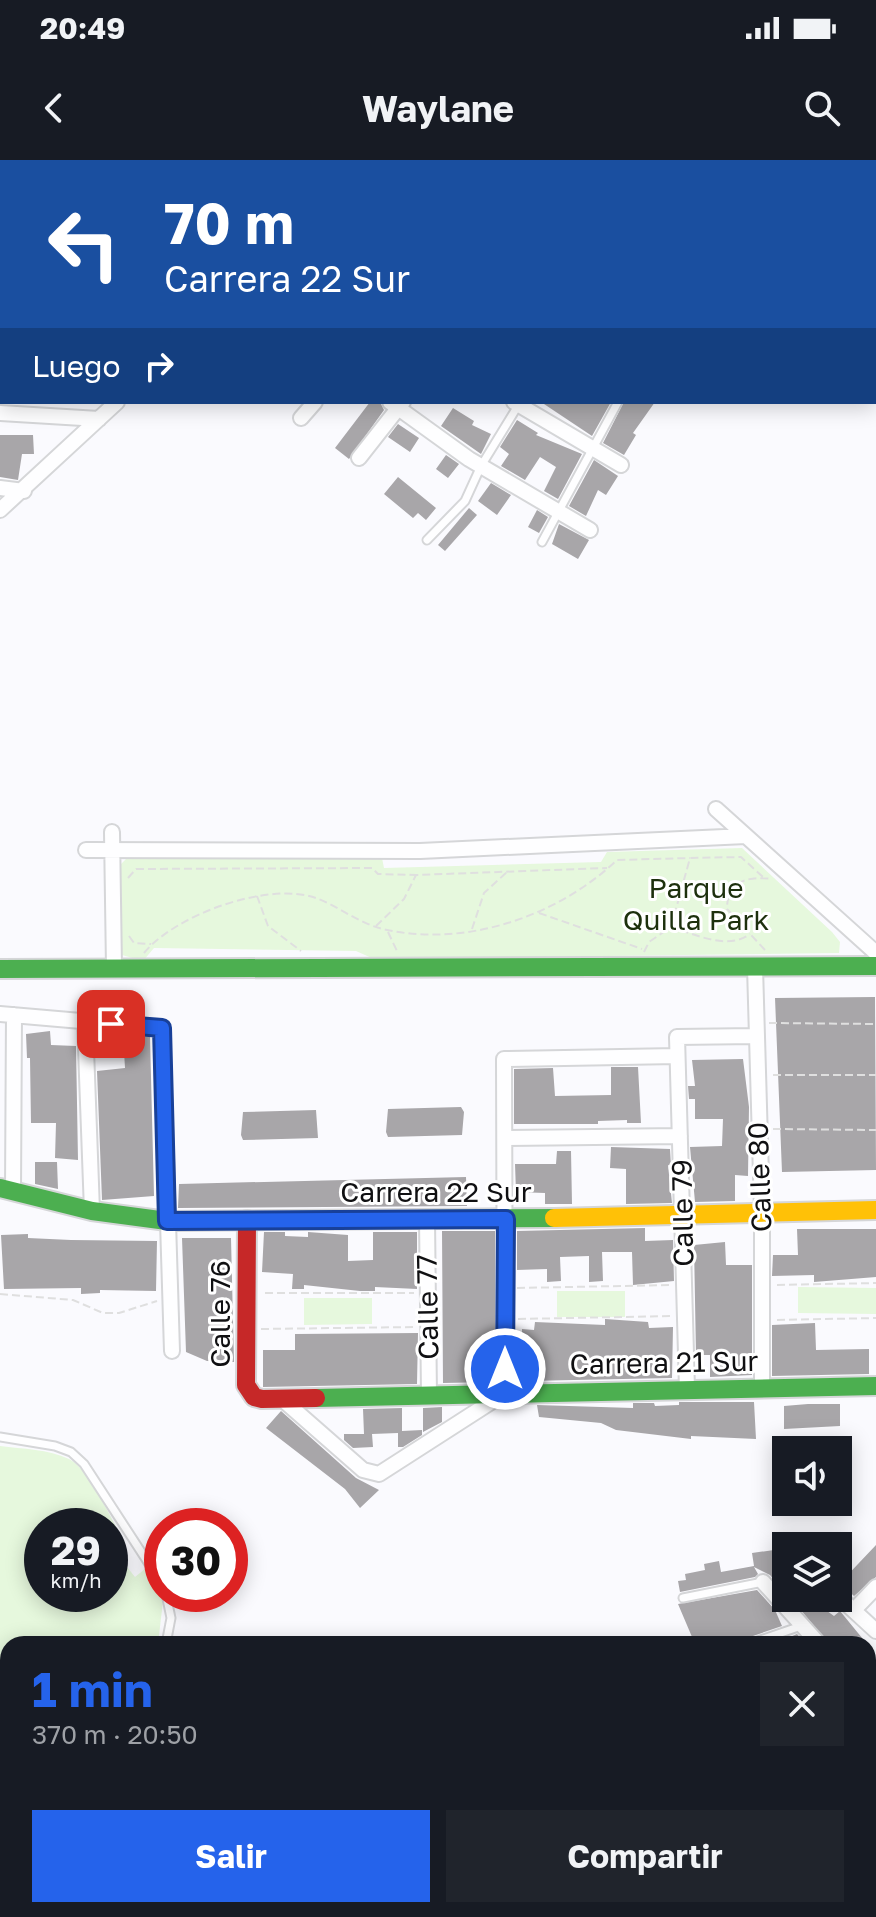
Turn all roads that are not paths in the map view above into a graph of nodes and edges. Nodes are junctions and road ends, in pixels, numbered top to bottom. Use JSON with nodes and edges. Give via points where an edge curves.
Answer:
{"nodes":[{"id":1,"x":115,"y":404,"type":"edge"},
{"id":2,"x":313,"y":404,"type":"edge"},
{"id":3,"x":397,"y":404,"type":"edge"},
{"id":4,"x":517,"y":404,"type":"edge"},
{"id":5,"x":520,"y":404,"type":"edge"},
{"id":6,"x":617,"y":404,"type":"edge"},
{"id":7,"x":0,"y":413,"type":"edge"},
{"id":8,"x":301,"y":418,"type":"dead end"},
{"id":9,"x":99,"y":419,"type":"junction"},
{"id":10,"x":592,"y":449,"type":"junction"},
{"id":11,"x":359,"y":458,"type":"dead end"},
{"id":12,"x":621,"y":465,"type":"dead end"},
{"id":13,"x":481,"y":466,"type":"junction"},
{"id":14,"x":0,"y":488,"type":"edge"},
{"id":15,"x":24,"y":491,"type":"junction"},
{"id":16,"x":0,"y":510,"type":"edge"},
{"id":17,"x":557,"y":514,"type":"junction"},
{"id":18,"x":590,"y":530,"type":"dead end"},
{"id":19,"x":427,"y":540,"type":"dead end"},
{"id":20,"x":542,"y":542,"type":"dead end"},
{"id":21,"x":716,"y":809,"type":"dead end"},
{"id":22,"x":112,"y":832,"type":"dead end"},
{"id":23,"x":746,"y":836,"type":"junction"},
{"id":24,"x":86,"y":850,"type":"dead end"},
{"id":25,"x":112,"y":850,"type":"junction"},
{"id":26,"x":876,"y":953,"type":"edge"},
{"id":27,"x":876,"y":966,"type":"edge"},
{"id":28,"x":755,"y":967,"type":"junction"},
{"id":29,"x":123,"y":968,"type":"junction"},
{"id":30,"x":0,"y":969,"type":"edge"},
{"id":31,"x":7,"y":1014,"type":"edge"},
{"id":32,"x":85,"y":1022,"type":"junction"},
{"id":33,"x":755,"y":1030,"type":"junction"},
{"id":34,"x":677,"y":1056,"type":"junction"},
{"id":35,"x":680,"y":1136,"type":"junction"},
{"id":36,"x":505,"y":1138,"type":"junction"},
{"id":37,"x":7,"y":1190,"type":"edge"},
{"id":38,"x":876,"y":1210,"type":"edge"},
{"id":39,"x":92,"y":1211,"type":"junction"},
{"id":40,"x":762,"y":1211,"type":"junction"},
{"id":41,"x":682,"y":1215,"type":"junction"},
{"id":42,"x":427,"y":1219,"type":"junction"},
{"id":43,"x":506,"y":1219,"type":"junction"},
{"id":44,"x":247,"y":1220,"type":"junction"},
{"id":45,"x":167,"y":1221,"type":"junction"},
{"id":46,"x":172,"y":1351,"type":"dead end"},
{"id":47,"x":876,"y":1386,"type":"edge"},
{"id":48,"x":762,"y":1388,"type":"junction"},
{"id":49,"x":687,"y":1389,"type":"junction"},
{"id":50,"x":505,"y":1393,"type":"junction"},
{"id":51,"x":429,"y":1395,"type":"junction"},
{"id":52,"x":262,"y":1399,"type":"joint"},
{"id":53,"x":282,"y":1399,"type":"junction"},
{"id":54,"x":0,"y":1437,"type":"edge"},
{"id":55,"x":144,"y":1556,"type":"edge"},
{"id":56,"x":763,"y":1582,"type":"joint"},
{"id":57,"x":876,"y":1587,"type":"edge"},
{"id":58,"x":683,"y":1598,"type":"dead end"},
{"id":59,"x":854,"y":1610,"type":"joint"},
{"id":60,"x":170,"y":1612,"type":"edge"},
{"id":61,"x":803,"y":1625,"type":"junction"},
{"id":62,"x":876,"y":1631,"type":"edge"},
{"id":63,"x":168,"y":1636,"type":"edge"},
{"id":64,"x":772,"y":1636,"type":"edge"},
{"id":65,"x":812,"y":1636,"type":"edge"}],
"edges":[{"from":1,"to":9,"type":"street"},
{"from":2,"to":8,"type":"street"},
{"from":3,"to":11,"type":"street"},
{"from":3,"to":13,"type":"street"},
{"from":4,"to":13,"type":"lane"},
{"from":5,"to":10,"type":"street"},
{"from":6,"to":10,"type":"lane"},
{"from":7,"to":9,"type":"street"},
{"from":9,"to":15,"type":"street"},
{"from":10,"to":12,"type":"street"},
{"from":10,"to":17,"type":"lane"},
{"from":13,"to":17,"type":"street"},
{"from":13,"to":19,"type":"lane","via":[[465,501]]},
{"from":14,"to":15,"type":"street"},
{"from":15,"to":16,"type":"street"},
{"from":17,"to":18,"type":"street"},
{"from":17,"to":20,"type":"lane"},
{"from":21,"to":23,"type":"street"},
{"from":22,"to":25,"type":"street"},
{"from":23,"to":25,"type":"street","via":[[420,851]]},
{"from":23,"to":26,"type":"street"},
{"from":24,"to":25,"type":"street"},
{"from":25,"to":29,"type":"street"},
{"from":27,"to":28,"type":"street"},
{"from":28,"to":29,"type":"street","via":[[643,958],[409,968]]},
{"from":28,"to":33,"type":"street","name":"Calle 80"},
{"from":29,"to":30,"type":"street"},
{"from":31,"to":32,"type":"street"},
{"from":31,"to":37,"type":"street"},
{"from":32,"to":39,"type":"street"},
{"from":32,"to":45,"type":"street","via":[[162,1028]]},
{"from":33,"to":34,"type":"street","name":"Calle 79","via":[[677,1037]]},
{"from":33,"to":40,"type":"street","name":"Calle 80"},
{"from":34,"to":35,"type":"street","name":"Calle 79"},
{"from":34,"to":36,"type":"street","via":[[504,1059]]},
{"from":35,"to":36,"type":"street"},
{"from":35,"to":41,"type":"street","name":"Calle 79"},
{"from":36,"to":43,"type":"street"},
{"from":37,"to":39,"type":"street","name":"Carrera 22 Sur"},
{"from":38,"to":40,"type":"street","name":"Carrera 22 Sur"},
{"from":39,"to":45,"type":"street","name":"Carrera 22 Sur"},
{"from":40,"to":41,"type":"street","name":"Carrera 22 Sur"},
{"from":40,"to":48,"type":"street","name":"Calle 80"},
{"from":41,"to":43,"type":"street","name":"Carrera 22 Sur"},
{"from":41,"to":49,"type":"street","name":"Calle 79"},
{"from":42,"to":43,"type":"street","name":"Carrera 22 Sur"},
{"from":42,"to":44,"type":"street","name":"Carrera 22 Sur"},
{"from":42,"to":51,"type":"street","name":"Calle 77"},
{"from":43,"to":50,"type":"street"},
{"from":44,"to":45,"type":"street","name":"Carrera 22 Sur"},
{"from":44,"to":52,"type":"street","name":"Calle 76","via":[[246,1385]]},
{"from":45,"to":46,"type":"street"},
{"from":47,"to":48,"type":"street","name":"Carrera 21 Sur"},
{"from":48,"to":49,"type":"street","name":"Carrera 21 Sur"},
{"from":49,"to":50,"type":"street","name":"Carrera 21 Sur"},
{"from":50,"to":51,"type":"street","name":"Carrera 21 Sur"},
{"from":50,"to":53,"type":"street","via":[[379,1474],[363,1470]]},
{"from":51,"to":53,"type":"street","name":"Carrera 21 Sur"},
{"from":52,"to":53,"type":"street","name":"Carrera 21 Sur"},
{"from":54,"to":55,"type":"lane","via":[[71,1452]]},
{"from":56,"to":58,"type":"lane"},
{"from":56,"to":61,"type":"street"},
{"from":57,"to":59,"type":"street"},
{"from":59,"to":62,"type":"street"},
{"from":60,"to":63,"type":"lane"},
{"from":61,"to":64,"type":"lane"},
{"from":61,"to":65,"type":"street"}]}
